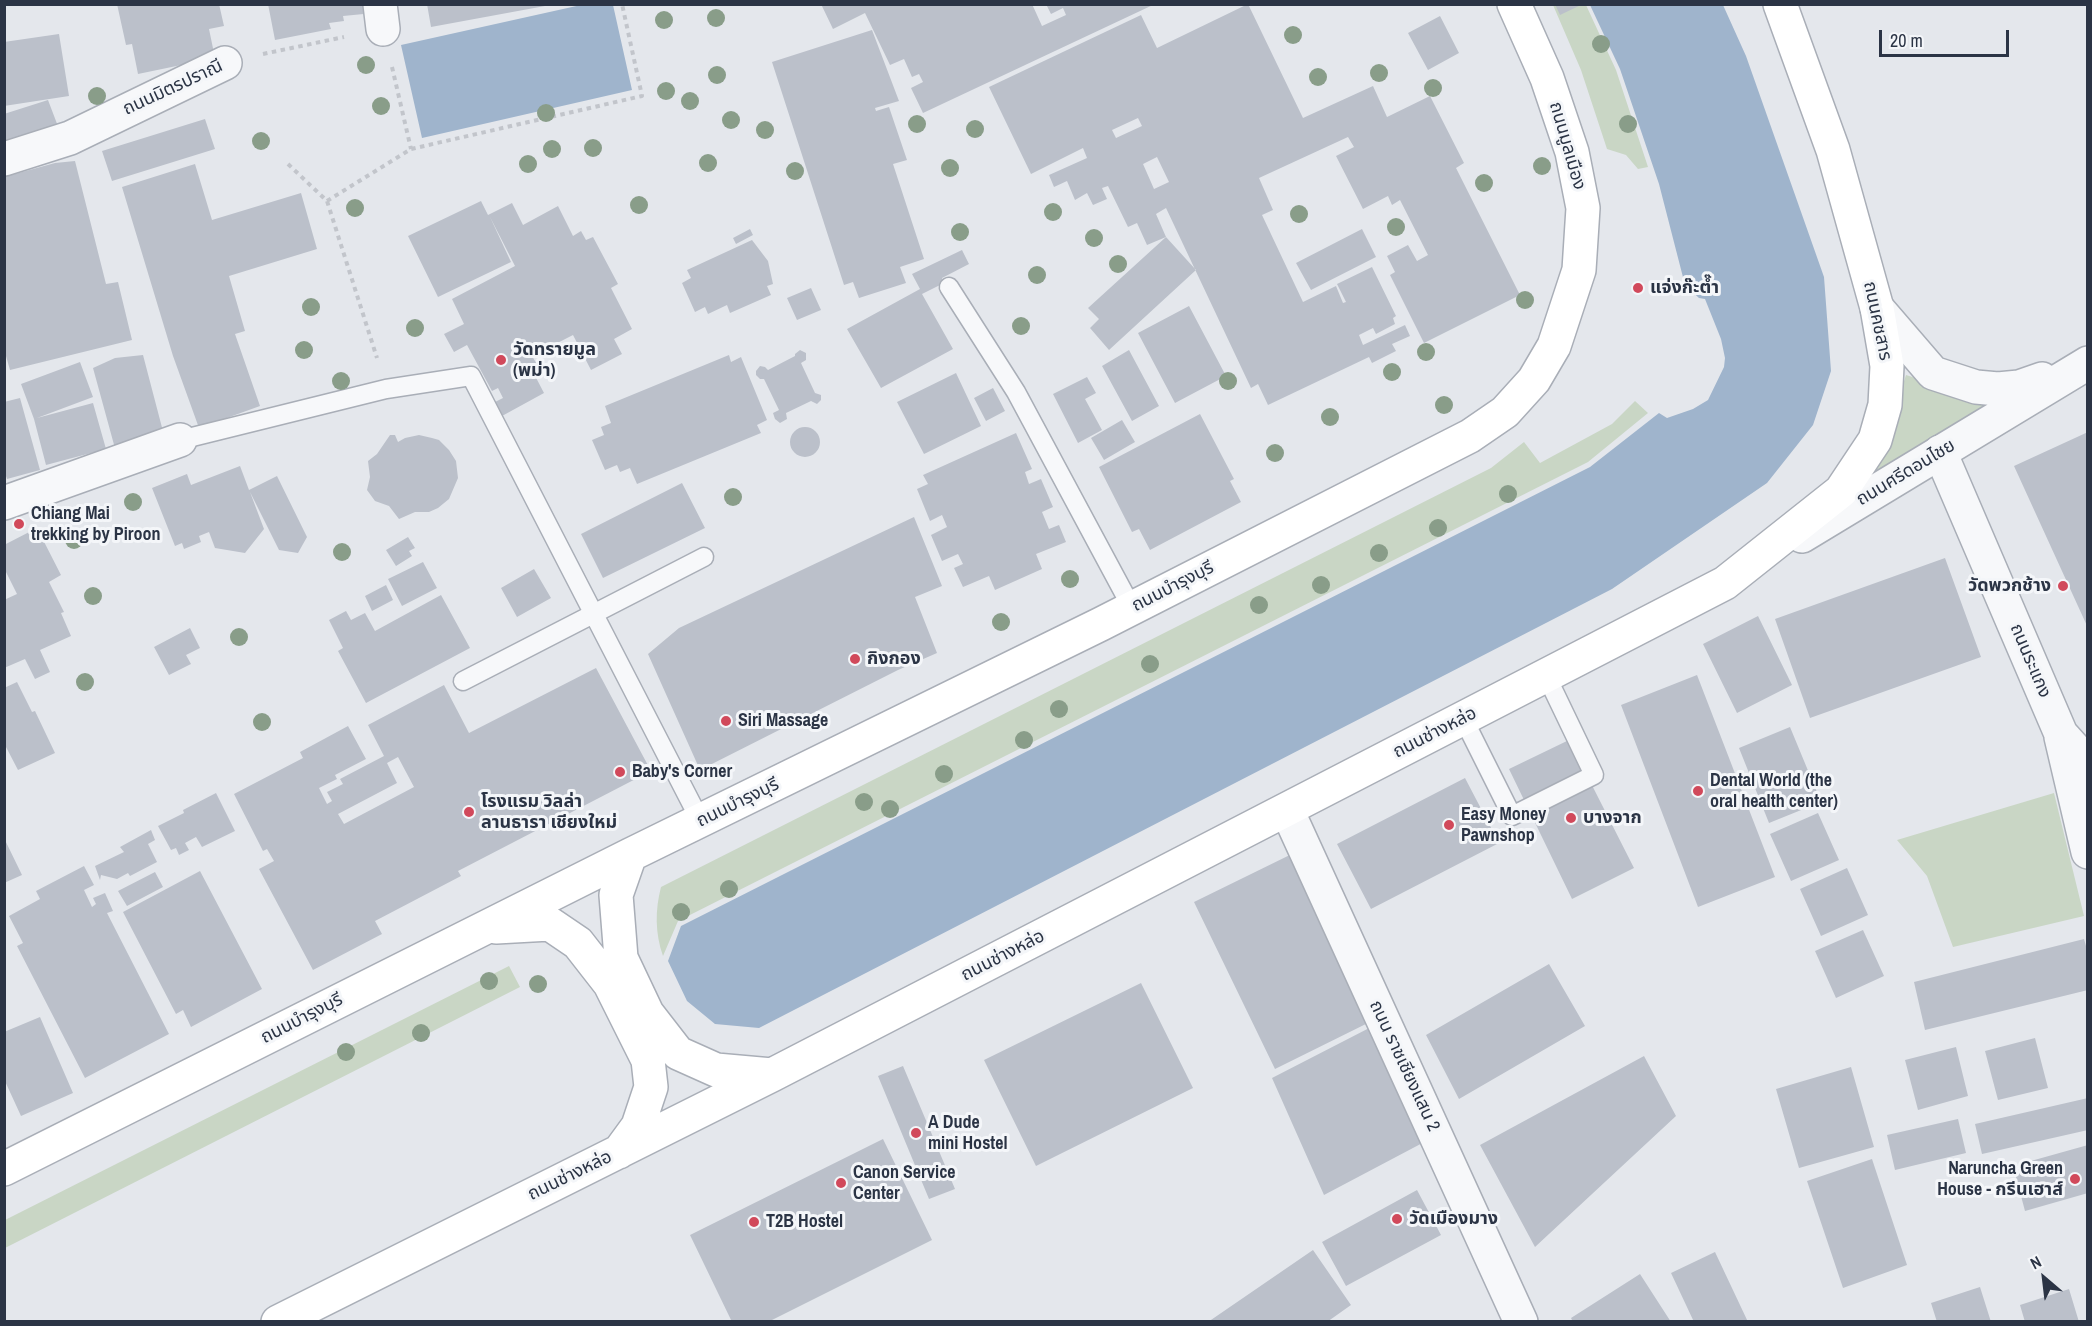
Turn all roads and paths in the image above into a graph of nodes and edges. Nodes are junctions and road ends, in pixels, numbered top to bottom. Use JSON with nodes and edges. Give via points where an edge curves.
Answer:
{"nodes":[{"id":1,"x":622,"y":4,"type":"edge"},
{"id":2,"x":1514,"y":4,"type":"edge"},
{"id":3,"x":1780,"y":4,"type":"edge"},
{"id":4,"x":382,"y":16,"type":"edge"},
{"id":5,"x":225,"y":63,"type":"joint"},
{"id":6,"x":411,"y":149,"type":"junction"},
{"id":7,"x":4,"y":159,"type":"edge"},
{"id":8,"x":288,"y":164,"type":"dead end"},
{"id":9,"x":327,"y":201,"type":"junction"},
{"id":10,"x":949,"y":286,"type":"dead end"},
{"id":11,"x":1877,"y":308,"type":"junction"},
{"id":12,"x":2088,"y":363,"type":"edge"},
{"id":13,"x":386,"y":389,"type":"junction"},
{"id":14,"x":1470,"y":436,"type":"joint"},
{"id":15,"x":180,"y":440,"type":"joint"},
{"id":16,"x":1940,"y":452,"type":"junction"},
{"id":17,"x":4,"y":503,"type":"edge"},
{"id":18,"x":704,"y":557,"type":"dead end"},
{"id":19,"x":1725,"y":583,"type":"junction"},
{"id":20,"x":1132,"y":608,"type":"junction"},
{"id":21,"x":594,"y":614,"type":"junction"},
{"id":22,"x":1546,"y":675,"type":"junction"},
{"id":23,"x":463,"y":681,"type":"dead end"},
{"id":24,"x":1463,"y":718,"type":"junction"},
{"id":25,"x":2061,"y":734,"type":"junction"},
{"id":26,"x":2088,"y":764,"type":"edge"},
{"id":27,"x":1287,"y":810,"type":"junction"},
{"id":28,"x":700,"y":822,"type":"junction"},
{"id":29,"x":2088,"y":852,"type":"edge"},
{"id":30,"x":630,"y":855,"type":"junction"},
{"id":31,"x":485,"y":927,"type":"junction"},
{"id":32,"x":772,"y":1075,"type":"junction"},
{"id":33,"x":619,"y":1152,"type":"junction"},
{"id":34,"x":5,"y":1169,"type":"edge"},
{"id":35,"x":278,"y":1322,"type":"edge"},
{"id":36,"x":1521,"y":1322,"type":"edge"}],
"edges":[{"from":1,"to":6,"type":"path","via":[[642,96]]},
{"from":2,"to":14,"type":"main road","name":"ถนนมูลเมือง","via":[[1547,78],[1572,152],[1583,208],[1579,270],[1554,346],[1534,380],[1505,412]]},
{"from":3,"to":11,"type":"main road","name":"ถนนคชสาร","via":[[1833,150]]},
{"from":4,"to":5,"type":"path","name":"ถนนมิตรปราณี"},
{"from":4,"to":6,"type":"path"},
{"from":5,"to":7,"type":"street","name":"ถนนมิตรปราณี","via":[[70,138]]},
{"from":6,"to":9,"type":"path"},
{"from":8,"to":9,"type":"path"},
{"from":9,"to":13,"type":"path"},
{"from":10,"to":20,"type":"lane","via":[[1016,392]]},
{"from":11,"to":12,"type":"street","name":"ถนนศรีดอนไชย","via":[[1933,373],[1976,387],[2019,387]]},
{"from":11,"to":19,"type":"main road","name":"ถนนคชสาร","via":[[1887,366],[1885,405],[1875,440],[1841,491]]},
{"from":12,"to":16,"type":"street","name":"ถนนศรีดอนไชย"},
{"from":13,"to":15,"type":"lane"},
{"from":13,"to":21,"type":"lane","via":[[471,376]]},
{"from":14,"to":20,"type":"main road","name":"ถนนบำรุงบุรี"},
{"from":15,"to":17,"type":"street"},
{"from":16,"to":19,"type":"street","name":"ถนนศรีดอนไชย"},
{"from":16,"to":25,"type":"street","name":"ถนนระแกง"},
{"from":18,"to":21,"type":"lane"},
{"from":19,"to":22,"type":"main road","name":"ถนนช่างหล่อ"},
{"from":20,"to":28,"type":"main road","name":"ถนนบำรุงบุรี"},
{"from":21,"to":23,"type":"lane"},
{"from":21,"to":28,"type":"lane"},
{"from":22,"to":24,"type":"main road","name":"ถนนช่างหล่อ"},
{"from":22,"to":24,"type":"lane","via":[[1594,775],[1512,816]]},
{"from":24,"to":27,"type":"main road","name":"ถนนช่างหล่อ"},
{"from":25,"to":26,"type":"street","name":"ถนนระแกง"},
{"from":25,"to":29,"type":"street"},
{"from":27,"to":32,"type":"main road","name":"ถนนช่างหล่อ"},
{"from":27,"to":36,"type":"street","name":"ถนน ราชเชียงแสน 2"},
{"from":28,"to":30,"type":"main road","name":"ถนนบำรุงบุรี"},
{"from":30,"to":31,"type":"main road","name":"ถนนบำรุงบุรี"},
{"from":30,"to":32,"type":"main road","via":[[616,895],[621,958],[647,1013],[678,1053],[716,1070]]},
{"from":31,"to":33,"type":"main road","via":[[550,924],[578,943],[610,984],[648,1060],[651,1088],[638,1126]]},
{"from":31,"to":34,"type":"main road","name":"ถนนบำรุงบุรี"},
{"from":32,"to":33,"type":"main road","name":"ถนนช่างหล่อ"},
{"from":33,"to":35,"type":"main road","name":"ถนนช่างหล่อ"}]}
